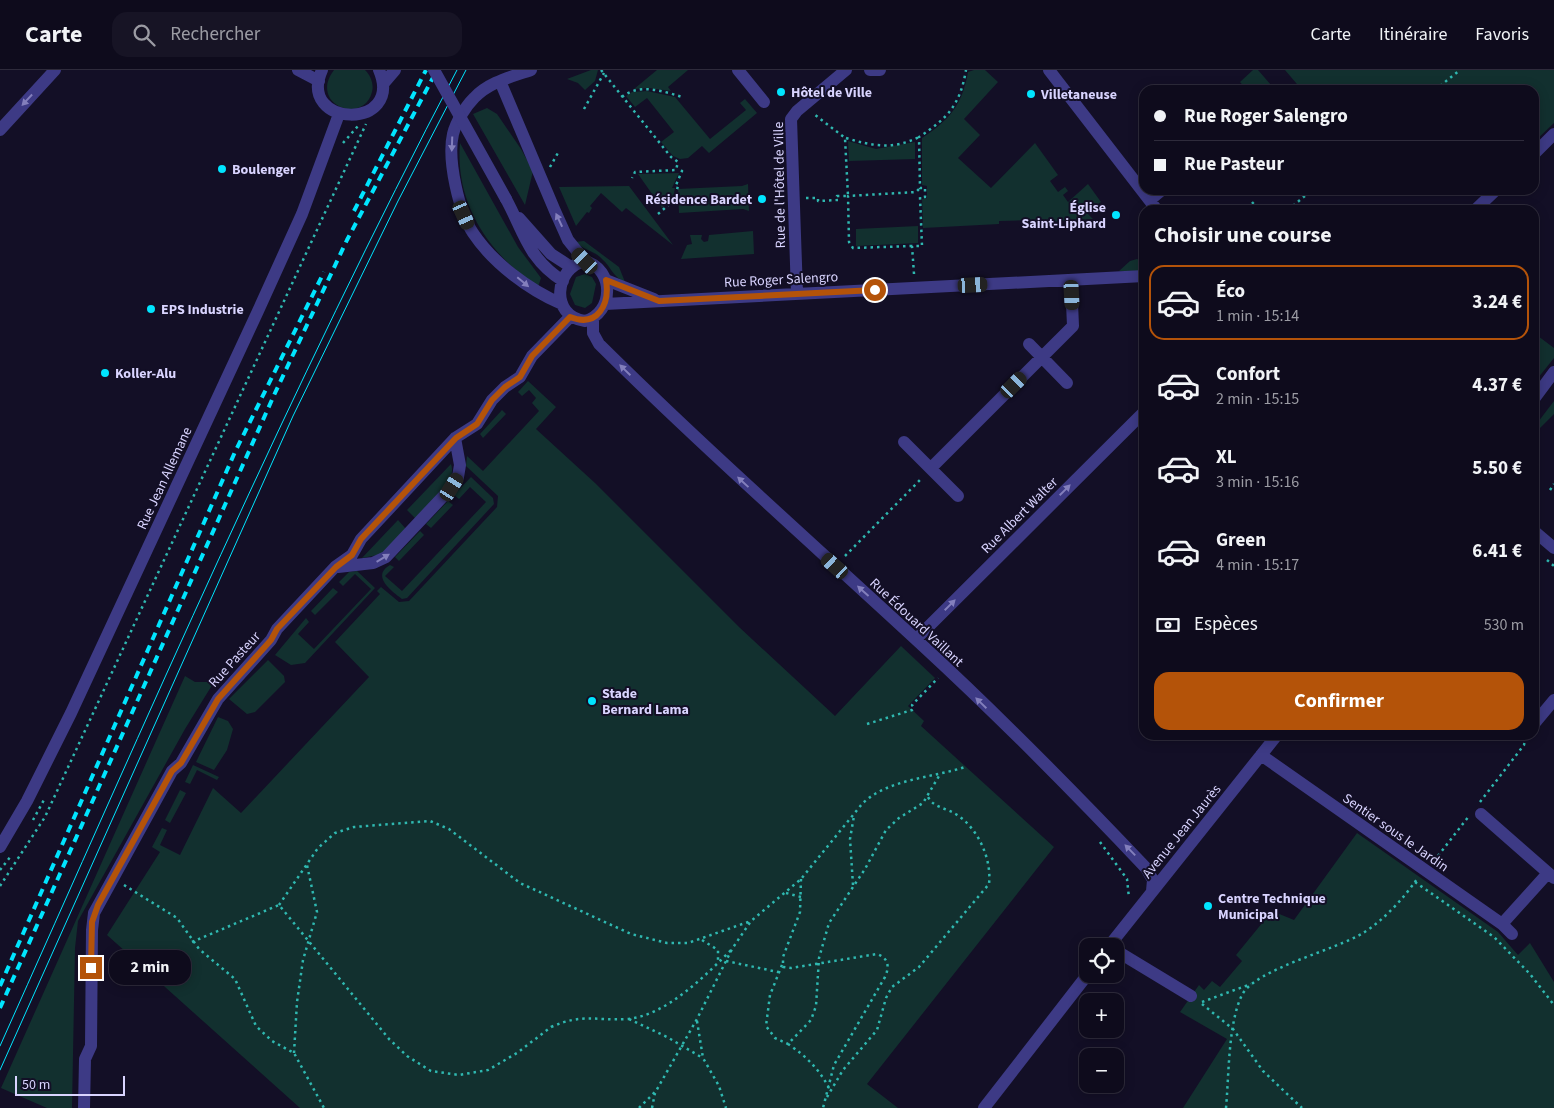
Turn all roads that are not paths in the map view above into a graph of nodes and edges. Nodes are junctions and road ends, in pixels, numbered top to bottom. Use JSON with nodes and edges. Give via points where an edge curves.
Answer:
{"nodes":[{"id":1,"x":55,"y":70,"type":"edge"},
{"id":2,"x":298,"y":70,"type":"edge"},
{"id":3,"x":379,"y":70,"type":"edge"},
{"id":4,"x":395,"y":70,"type":"edge"},
{"id":5,"x":434,"y":70,"type":"edge"},
{"id":6,"x":532,"y":70,"type":"edge"},
{"id":7,"x":738,"y":70,"type":"edge"},
{"id":8,"x":846,"y":70,"type":"edge"},
{"id":9,"x":870,"y":70,"type":"edge"},
{"id":10,"x":880,"y":70,"type":"edge"},
{"id":11,"x":1049,"y":70,"type":"edge"},
{"id":12,"x":321,"y":76,"type":"edge"},
{"id":13,"x":500,"y":81,"type":"junction"},
{"id":14,"x":383,"y":84,"type":"junction"},
{"id":15,"x":764,"y":102,"type":"dead end"},
{"id":16,"x":339,"y":114,"type":"junction"},
{"id":17,"x":0,"y":130,"type":"edge"},
{"id":18,"x":1554,"y":134,"type":"edge"},
{"id":19,"x":1539,"y":149,"type":"edge"},
{"id":20,"x":1139,"y":186,"type":"edge"},
{"id":21,"x":1146,"y":195,"type":"edge"},
{"id":22,"x":1491,"y":195,"type":"edge"},
{"id":23,"x":507,"y":201,"type":"junction"},
{"id":24,"x":1154,"y":205,"type":"edge"},
{"id":25,"x":1480,"y":205,"type":"edge"},
{"id":26,"x":585,"y":261,"type":"junction"},
{"id":27,"x":571,"y":267,"type":"junction"},
{"id":28,"x":1139,"y":276,"type":"edge"},
{"id":29,"x":606,"y":280,"type":"junction"},
{"id":30,"x":1070,"y":280,"type":"junction"},
{"id":31,"x":563,"y":282,"type":"junction"},
{"id":32,"x":797,"y":293,"type":"junction"},
{"id":33,"x":659,"y":301,"type":"junction"},
{"id":34,"x":562,"y":304,"type":"junction"},
{"id":35,"x":605,"y":304,"type":"junction"},
{"id":36,"x":570,"y":317,"type":"junction"},
{"id":37,"x":593,"y":318,"type":"junction"},
{"id":38,"x":1029,"y":344,"type":"dead end"},
{"id":39,"x":1042,"y":357,"type":"junction"},
{"id":40,"x":1554,"y":372,"type":"edge"},
{"id":41,"x":1067,"y":383,"type":"dead end"},
{"id":42,"x":1539,"y":392,"type":"edge"},
{"id":43,"x":1139,"y":417,"type":"edge"},
{"id":44,"x":456,"y":438,"type":"junction"},
{"id":45,"x":904,"y":442,"type":"dead end"},
{"id":46,"x":931,"y":468,"type":"junction"},
{"id":47,"x":958,"y":496,"type":"dead end"},
{"id":48,"x":1539,"y":535,"type":"edge"},
{"id":49,"x":1554,"y":548,"type":"edge"},
{"id":50,"x":336,"y":567,"type":"junction"},
{"id":51,"x":916,"y":639,"type":"junction"},
{"id":52,"x":1554,"y":700,"type":"edge"},
{"id":53,"x":1539,"y":718,"type":"edge"},
{"id":54,"x":1273,"y":740,"type":"edge"},
{"id":55,"x":1261,"y":755,"type":"junction"},
{"id":56,"x":1481,"y":814,"type":"dead end"},
{"id":57,"x":4,"y":832,"type":"edge"},
{"id":58,"x":0,"y":848,"type":"edge"},
{"id":59,"x":1551,"y":876,"type":"edge"},
{"id":60,"x":1152,"y":891,"type":"junction"},
{"id":61,"x":1502,"y":924,"type":"junction"},
{"id":62,"x":1512,"y":934,"type":"dead end"},
{"id":63,"x":1115,"y":938,"type":"edge"},
{"id":64,"x":1124,"y":956,"type":"edge"},
{"id":65,"x":1081,"y":983,"type":"edge"},
{"id":66,"x":1195,"y":999,"type":"road end"},
{"id":67,"x":84,"y":1108,"type":"edge"},
{"id":68,"x":984,"y":1108,"type":"edge"}],
"edges":[{"from":1,"to":17,"type":"street","one_way":true},
{"from":2,"to":12,"type":"street"},
{"from":3,"to":14,"type":"street"},
{"from":4,"to":14,"type":"street"},
{"from":5,"to":23,"type":"street","bridge":true},
{"from":6,"to":13,"type":"street"},
{"from":7,"to":15,"type":"street"},
{"from":8,"to":32,"type":"street","name":"Rue de l'Hôtel de Ville","via":[[791,119]]},
{"from":9,"to":10,"type":"street"},
{"from":11,"to":20,"type":"street"},
{"from":12,"to":16,"type":"street","via":[[322,99]]},
{"from":26,"to":13,"type":"street","one_way":true,"via":[[568,240]]},
{"from":13,"to":34,"type":"street","one_way":true,"via":[[473,99],[454,132],[453,167],[462,205],[472,232],[500,261],[540,295]]},
{"from":14,"to":16,"type":"street","via":[[382,94],[369,111],[358,116]]},
{"from":16,"to":57,"type":"street","name":"Rue Jean Allemane","via":[[302,214],[72,714]]},
{"from":18,"to":19,"type":"street"},
{"from":21,"to":24,"type":"street"},
{"from":22,"to":25,"type":"street"},
{"from":23,"to":27,"type":"street","via":[[543,246]]},
{"from":23,"to":31,"type":"street","via":[[531,252]]},
{"from":26,"to":27,"type":"street"},
{"from":26,"to":29,"type":"street","via":[[599,268]]},
{"from":27,"to":31,"type":"street"},
{"from":28,"to":30,"type":"street","name":"Rue Roger Salengro"},
{"from":29,"to":33,"type":"street","name":"Rue Roger Salengro"},
{"from":29,"to":35,"type":"street"},
{"from":30,"to":32,"type":"street","name":"Rue Roger Salengro"},
{"from":30,"to":39,"type":"street","via":[[1073,326]]},
{"from":31,"to":34,"type":"street"},
{"from":32,"to":33,"type":"street","name":"Rue Roger Salengro"},
{"from":33,"to":35,"type":"street","name":"Rue Roger Salengro"},
{"from":34,"to":36,"type":"street"},
{"from":35,"to":37,"type":"street"},
{"from":36,"to":37,"type":"street","via":[[585,321]]},
{"from":36,"to":44,"type":"street","name":"Rue Pasteur","via":[[532,356],[520,377],[492,400],[477,424]]},
{"from":51,"to":37,"type":"street","name":"Rue Édouard Vaillant","one_way":true,"via":[[710,452],[599,344],[593,333]]},
{"from":38,"to":39,"type":"street"},
{"from":39,"to":41,"type":"street"},
{"from":39,"to":46,"type":"street"},
{"from":40,"to":42,"type":"street"},
{"from":51,"to":43,"type":"street","name":"Rue Albert Walter","one_way":true},
{"from":44,"to":50,"type":"street","name":"Rue Pasteur","via":[[361,539],[352,555]]},
{"from":50,"to":44,"type":"street","one_way":true,"via":[[373,563],[386,557],[446,494],[460,471]]},
{"from":45,"to":46,"type":"street"},
{"from":46,"to":47,"type":"street"},
{"from":48,"to":49,"type":"street"},
{"from":50,"to":67,"type":"street","name":"Rue Pasteur","via":[[277,629],[271,640],[218,699],[181,763],[172,771],[98,905],[92,922],[91,1046],[85,1059]]},
{"from":60,"to":51,"type":"street","name":"Rue Édouard Vaillant","one_way":true,"via":[[1153,880],[1146,868]]},
{"from":52,"to":53,"type":"street"},
{"from":54,"to":55,"type":"street","name":"Avenue Jean Jaurès"},
{"from":55,"to":60,"type":"street","name":"Avenue Jean Jaurès"},
{"from":55,"to":61,"type":"street","name":"Sentier sous le Jardin"},
{"from":56,"to":59,"type":"street"},
{"from":57,"to":58,"type":"street","name":"Rue Jean Allemane"},
{"from":59,"to":61,"type":"street"},
{"from":60,"to":63,"type":"street","name":"Avenue Jean Jaurès"},
{"from":61,"to":62,"type":"street","name":"Sentier sous le Jardin"},
{"from":64,"to":66,"type":"street"},
{"from":65,"to":68,"type":"street"}]}
